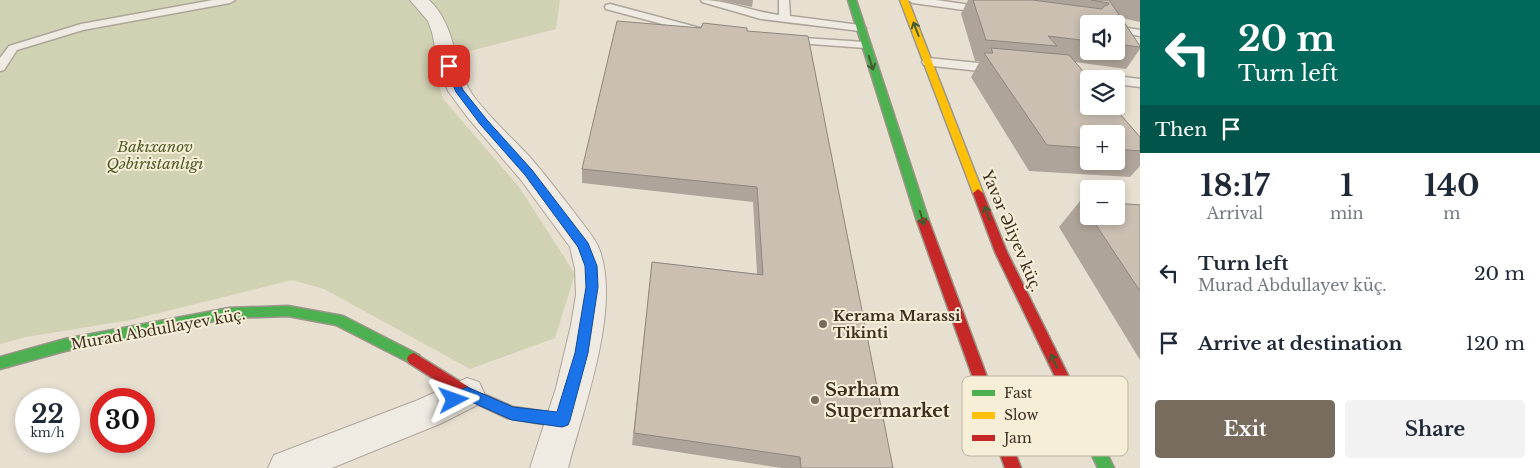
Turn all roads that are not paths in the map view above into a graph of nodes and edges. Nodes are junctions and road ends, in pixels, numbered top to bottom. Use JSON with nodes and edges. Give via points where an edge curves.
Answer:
{"nodes":[{"id":1,"x":230,"y":0,"type":"edge"},
{"id":2,"x":419,"y":0,"type":"edge"},
{"id":3,"x":706,"y":0,"type":"edge"},
{"id":4,"x":784,"y":0,"type":"edge"},
{"id":5,"x":852,"y":0,"type":"edge"},
{"id":6,"x":904,"y":0,"type":"edge"},
{"id":7,"x":913,"y":0,"type":"edge"},
{"id":8,"x":610,"y":7,"type":"dead end"},
{"id":9,"x":1001,"y":13,"type":"edge"},
{"id":10,"x":786,"y":19,"type":"junction"},
{"id":11,"x":860,"y":28,"type":"junction"},
{"id":12,"x":1125,"y":30,"type":"edge"},
{"id":13,"x":710,"y":32,"type":"edge"},
{"id":14,"x":1140,"y":33,"type":"edge"},
{"id":15,"x":781,"y":39,"type":"edge"},
{"id":16,"x":865,"y":45,"type":"junction"},
{"id":17,"x":928,"y":62,"type":"junction"},
{"id":18,"x":0,"y":67,"type":"edge"},
{"id":19,"x":1015,"y":70,"type":"edge"},
{"id":20,"x":1053,"y":74,"type":"edge"},
{"id":21,"x":1080,"y":77,"type":"edge"},
{"id":22,"x":1125,"y":81,"type":"edge"},
{"id":23,"x":1140,"y":82,"type":"edge"},
{"id":24,"x":0,"y":363,"type":"edge"},
{"id":25,"x":979,"y":376,"type":"edge"},
{"id":26,"x":1062,"y":376,"type":"edge"},
{"id":27,"x":467,"y":393,"type":"junction"},
{"id":28,"x":562,"y":420,"type":"junction"},
{"id":29,"x":1009,"y":456,"type":"edge"},
{"id":30,"x":1100,"y":456,"type":"edge"},
{"id":31,"x":288,"y":468,"type":"edge"},
{"id":32,"x":549,"y":468,"type":"edge"},
{"id":33,"x":1013,"y":468,"type":"edge"},
{"id":34,"x":1106,"y":468,"type":"edge"}],
"edges":[{"from":1,"to":18,"type":"lane","via":[[81,26],[14,48]]},
{"from":2,"to":28,"type":"street","via":[[429,8],[442,28],[449,66],[459,90],[565,220],[584,246],[591,266],[592,287],[582,353]]},
{"from":3,"to":10,"type":"lane","via":[[742,12]]},
{"from":4,"to":10,"type":"lane"},
{"from":5,"to":11,"type":"main road"},
{"from":17,"to":6,"type":"main road","name":"Yavər Əliyev küç.","one_way":true},
{"from":7,"to":9,"type":"lane"},
{"from":8,"to":13,"type":"lane"},
{"from":10,"to":11,"type":"lane"},
{"from":11,"to":16,"type":"main road"},
{"from":12,"to":14,"type":"lane"},
{"from":15,"to":16,"type":"lane"},
{"from":16,"to":25,"type":"main road","one_way":true,"via":[[932,248]]},
{"from":17,"to":19,"type":"lane"},
{"from":26,"to":17,"type":"main road","name":"Yavər Əliyev küç.","one_way":true,"via":[[1002,252]]},
{"from":20,"to":21,"type":"lane"},
{"from":22,"to":23,"type":"lane"},
{"from":24,"to":27,"type":"main road","name":"Murad Abdullayev küç.","via":[[65,345],[230,313],[288,311],[338,320],[406,354]]},
{"from":27,"to":28,"type":"main road","name":"Murad Abdullayev küç.","via":[[512,413]]},
{"from":27,"to":31,"type":"street","via":[[430,412]]},
{"from":28,"to":32,"type":"street"},
{"from":29,"to":33,"type":"main road","one_way":true},
{"from":34,"to":30,"type":"main road","name":"Yavər Əliyev küç.","one_way":true}]}
